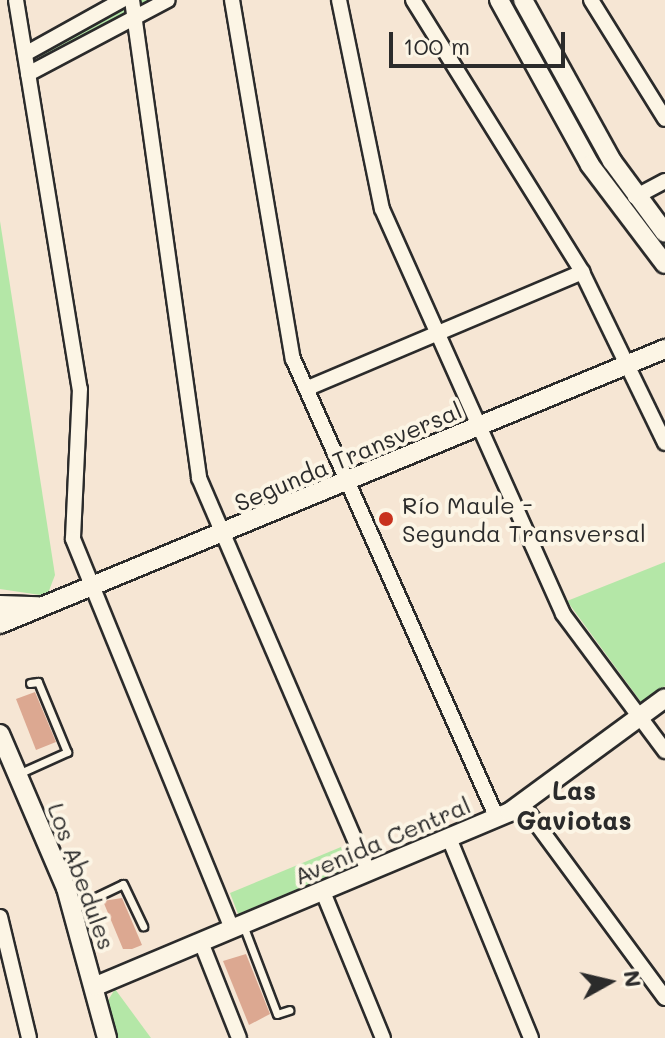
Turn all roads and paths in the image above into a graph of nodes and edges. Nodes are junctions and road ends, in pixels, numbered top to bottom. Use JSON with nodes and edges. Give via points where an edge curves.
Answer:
{"nodes":[{"id":1,"x":16,"y":0,"type":"edge"},
{"id":2,"x":122,"y":0,"type":"edge"},
{"id":3,"x":132,"y":0,"type":"edge"},
{"id":4,"x":168,"y":0,"type":"edge"},
{"id":5,"x":232,"y":0,"type":"edge"},
{"id":6,"x":339,"y":0,"type":"edge"},
{"id":7,"x":413,"y":0,"type":"edge"},
{"id":8,"x":499,"y":0,"type":"edge"},
{"id":9,"x":523,"y":0,"type":"edge"},
{"id":10,"x":591,"y":0,"type":"edge"},
{"id":11,"x":133,"y":19,"type":"junction"},
{"id":12,"x":25,"y":54,"type":"junction"},
{"id":13,"x":28,"y":74,"type":"junction"},
{"id":14,"x":665,"y":119,"type":"edge"},
{"id":15,"x":665,"y":181,"type":"edge"},
{"id":16,"x":635,"y":197,"type":"junction"},
{"id":17,"x":665,"y":233,"type":"edge"},
{"id":18,"x":665,"y":264,"type":"edge"},
{"id":19,"x":582,"y":272,"type":"junction"},
{"id":20,"x":438,"y":333,"type":"junction"},
{"id":21,"x":665,"y":349,"type":"edge"},
{"id":22,"x":631,"y":363,"type":"junction"},
{"id":23,"x":308,"y":388,"type":"junction"},
{"id":24,"x":483,"y":426,"type":"junction"},
{"id":25,"x":665,"y":443,"type":"edge"},
{"id":26,"x":353,"y":481,"type":"junction"},
{"id":27,"x":221,"y":535,"type":"junction"},
{"id":28,"x":89,"y":589,"type":"junction"},
{"id":29,"x":0,"y":605,"type":"edge"},
{"id":30,"x":49,"y":605,"type":"junction"},
{"id":31,"x":0,"y":624,"type":"edge"},
{"id":32,"x":30,"y":683,"type":"dead end"},
{"id":33,"x":665,"y":698,"type":"edge"},
{"id":34,"x":640,"y":716,"type":"junction"},
{"id":35,"x":0,"y":734,"type":"edge"},
{"id":36,"x":665,"y":751,"type":"edge"},
{"id":37,"x":18,"y":774,"type":"junction"},
{"id":38,"x":522,"y":804,"type":"junction"},
{"id":39,"x":497,"y":818,"type":"junction"},
{"id":40,"x":449,"y":838,"type":"junction"},
{"id":41,"x":369,"y":872,"type":"junction"},
{"id":42,"x":323,"y":892,"type":"junction"},
{"id":43,"x":73,"y":908,"type":"junction"},
{"id":44,"x":0,"y":917,"type":"edge"},
{"id":45,"x":143,"y":926,"type":"dead end"},
{"id":46,"x":238,"y":927,"type":"junction"},
{"id":47,"x":201,"y":942,"type":"junction"},
{"id":48,"x":96,"y":986,"type":"junction"},
{"id":49,"x":665,"y":998,"type":"edge"},
{"id":50,"x":289,"y":1010,"type":"dead end"},
{"id":51,"x":29,"y":1038,"type":"edge"},
{"id":52,"x":107,"y":1038,"type":"edge"},
{"id":53,"x":239,"y":1038,"type":"edge"},
{"id":54,"x":383,"y":1038,"type":"edge"},
{"id":55,"x":531,"y":1038,"type":"edge"}],
"edges":[{"from":1,"to":12,"type":"street"},
{"from":2,"to":12,"type":"street"},
{"from":3,"to":11,"type":"street"},
{"from":4,"to":11,"type":"street"},
{"from":5,"to":23,"type":"street","via":[[283,320]]},
{"from":6,"to":20,"type":"street","via":[[371,181]]},
{"from":7,"to":19,"type":"street"},
{"from":8,"to":18,"type":"street","via":[[596,175]]},
{"from":9,"to":16,"type":"street"},
{"from":10,"to":14,"type":"street"},
{"from":11,"to":13,"type":"street"},
{"from":11,"to":27,"type":"street","via":[[199,478]]},
{"from":12,"to":13,"type":"street"},
{"from":13,"to":28,"type":"street","via":[[80,389],[72,528]]},
{"from":15,"to":16,"type":"street"},
{"from":16,"to":17,"type":"street"},
{"from":19,"to":20,"type":"street"},
{"from":19,"to":22,"type":"street"},
{"from":20,"to":23,"type":"street"},
{"from":20,"to":24,"type":"street"},
{"from":21,"to":22,"type":"street","name":"Segunda Transversal"},
{"from":22,"to":24,"type":"street","name":"Segunda Transversal"},
{"from":22,"to":25,"type":"street"},
{"from":23,"to":26,"type":"street"},
{"from":24,"to":26,"type":"street","name":"Segunda Transversal"},
{"from":24,"to":34,"type":"street","via":[[563,614]]},
{"from":26,"to":27,"type":"street","name":"Segunda Transversal"},
{"from":26,"to":39,"type":"street"},
{"from":27,"to":28,"type":"street","name":"Segunda Transversal"},
{"from":27,"to":41,"type":"street","via":[[270,653],[309,720]]},
{"from":28,"to":30,"type":"street","name":"Segunda Transversal"},
{"from":28,"to":46,"type":"street"},
{"from":29,"to":30,"type":"street"},
{"from":30,"to":31,"type":"street","name":"Segunda Transversal"},
{"from":32,"to":37,"type":"lane","via":[[38,682],[67,752]]},
{"from":33,"to":34,"type":"street","name":"Avenida Central"},
{"from":34,"to":36,"type":"street"},
{"from":34,"to":38,"type":"street","name":"Avenida Central"},
{"from":35,"to":37,"type":"street","name":"Los Abedules"},
{"from":37,"to":43,"type":"street","name":"Los Abedules"},
{"from":38,"to":39,"type":"street","name":"Avenida Central"},
{"from":38,"to":49,"type":"street"},
{"from":39,"to":40,"type":"street","name":"Avenida Central"},
{"from":40,"to":41,"type":"street","name":"Avenida Central"},
{"from":40,"to":55,"type":"street"},
{"from":41,"to":42,"type":"street","name":"Avenida Central"},
{"from":42,"to":46,"type":"street","name":"Avenida Central"},
{"from":42,"to":54,"type":"street"},
{"from":43,"to":45,"type":"lane","via":[[123,884]]},
{"from":43,"to":48,"type":"street","name":"Los Abedules"},
{"from":44,"to":51,"type":"street"},
{"from":46,"to":47,"type":"street","name":"Avenida Central"},
{"from":46,"to":50,"type":"lane","via":[[277,1014]]},
{"from":47,"to":48,"type":"street","name":"Avenida Central"},
{"from":47,"to":53,"type":"street"},
{"from":48,"to":52,"type":"street","name":"Los Abedules"}]}
